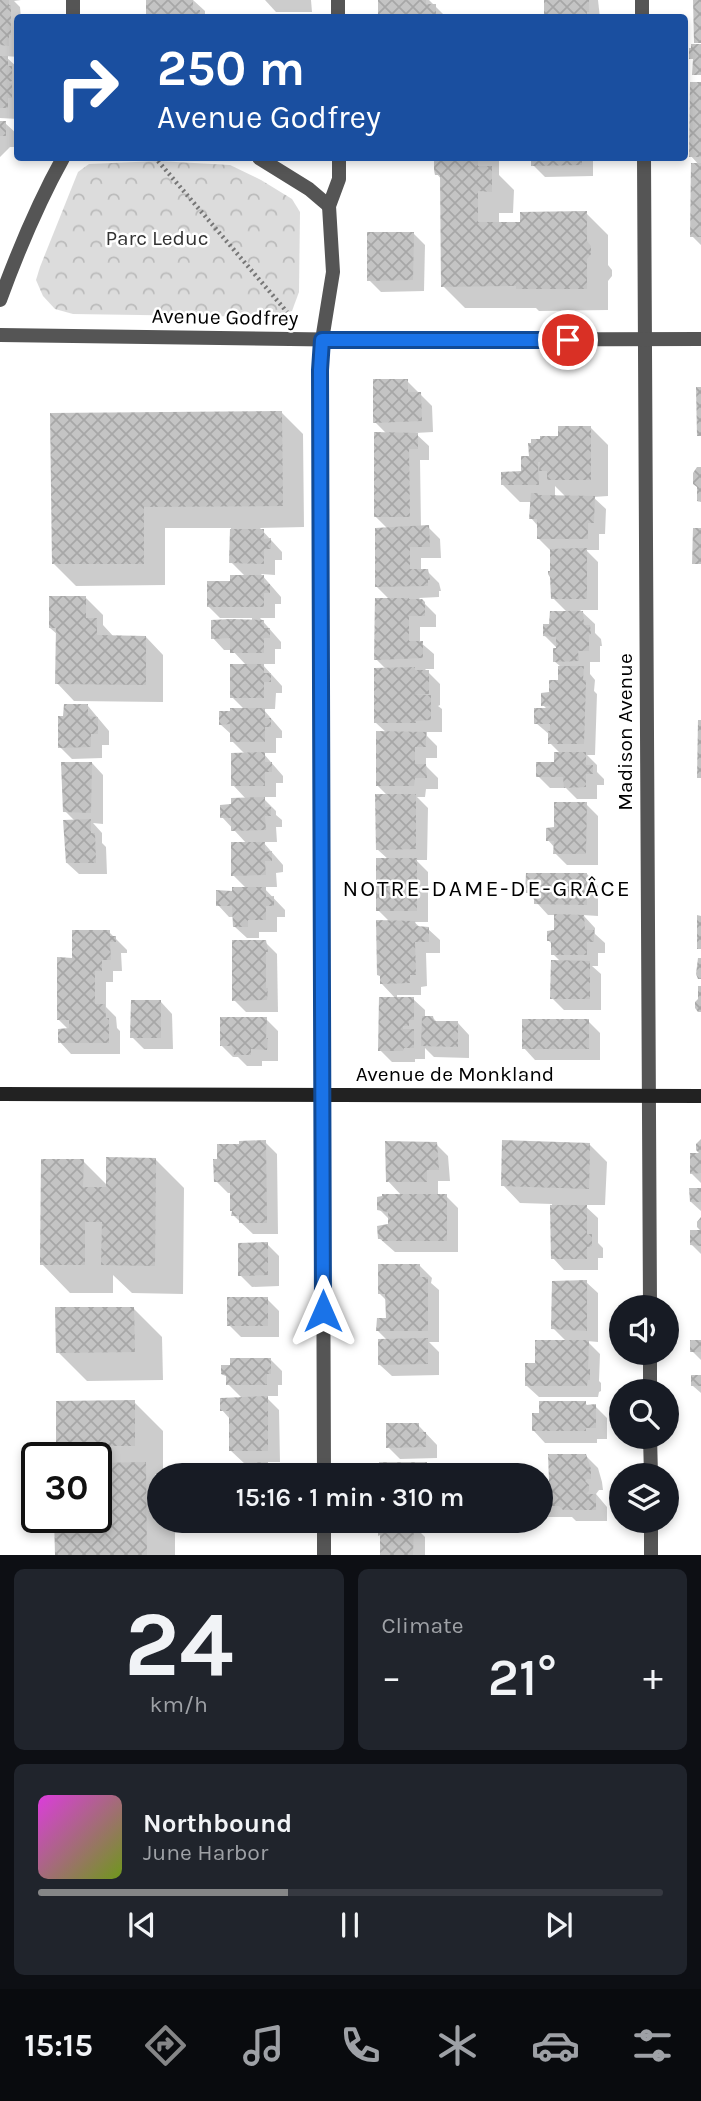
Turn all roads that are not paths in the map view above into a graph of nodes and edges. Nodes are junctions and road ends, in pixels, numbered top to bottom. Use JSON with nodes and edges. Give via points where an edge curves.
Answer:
{"nodes":[{"id":1,"x":61,"y":161,"type":"edge"},
{"id":2,"x":264,"y":161,"type":"edge"},
{"id":3,"x":339,"y":161,"type":"edge"},
{"id":4,"x":644,"y":161,"type":"edge"},
{"id":5,"x":329,"y":206,"type":"junction"},
{"id":6,"x":0,"y":300,"type":"edge"},
{"id":7,"x":0,"y":335,"type":"edge"},
{"id":8,"x":701,"y":339,"type":"edge"},
{"id":9,"x":322,"y":340,"type":"junction"},
{"id":10,"x":645,"y":340,"type":"junction"},
{"id":11,"x":0,"y":1094,"type":"edge"},
{"id":12,"x":648,"y":1095,"type":"junction"},
{"id":13,"x":323,"y":1096,"type":"junction"},
{"id":14,"x":701,"y":1096,"type":"edge"},
{"id":15,"x":650,"y":1295,"type":"edge"},
{"id":16,"x":324,"y":1463,"type":"edge"},
{"id":17,"x":324,"y":1533,"type":"edge"},
{"id":18,"x":651,"y":1533,"type":"edge"},
{"id":19,"x":324,"y":1555,"type":"edge"},
{"id":20,"x":651,"y":1555,"type":"edge"}],
"edges":[{"from":1,"to":6,"type":"street","via":[[41,197]]},
{"from":2,"to":5,"type":"street"},
{"from":3,"to":5,"type":"street","via":[[339,179]]},
{"from":4,"to":10,"type":"street","name":"Madison Avenue"},
{"from":5,"to":9,"type":"street","via":[[333,272]]},
{"from":7,"to":9,"type":"street","name":"Avenue Godfrey"},
{"from":8,"to":10,"type":"street","name":"Avenue Godfrey"},
{"from":9,"to":10,"type":"street","name":"Avenue Godfrey"},
{"from":9,"to":13,"type":"street"},
{"from":10,"to":12,"type":"street","name":"Madison Avenue"},
{"from":11,"to":13,"type":"street","name":"Avenue de Monkland"},
{"from":12,"to":13,"type":"street","name":"Avenue de Monkland"},
{"from":12,"to":14,"type":"street","name":"Avenue de Monkland"},
{"from":12,"to":15,"type":"street","name":"Madison Avenue"},
{"from":13,"to":16,"type":"street"},
{"from":17,"to":19,"type":"street"},
{"from":18,"to":20,"type":"street"}]}
